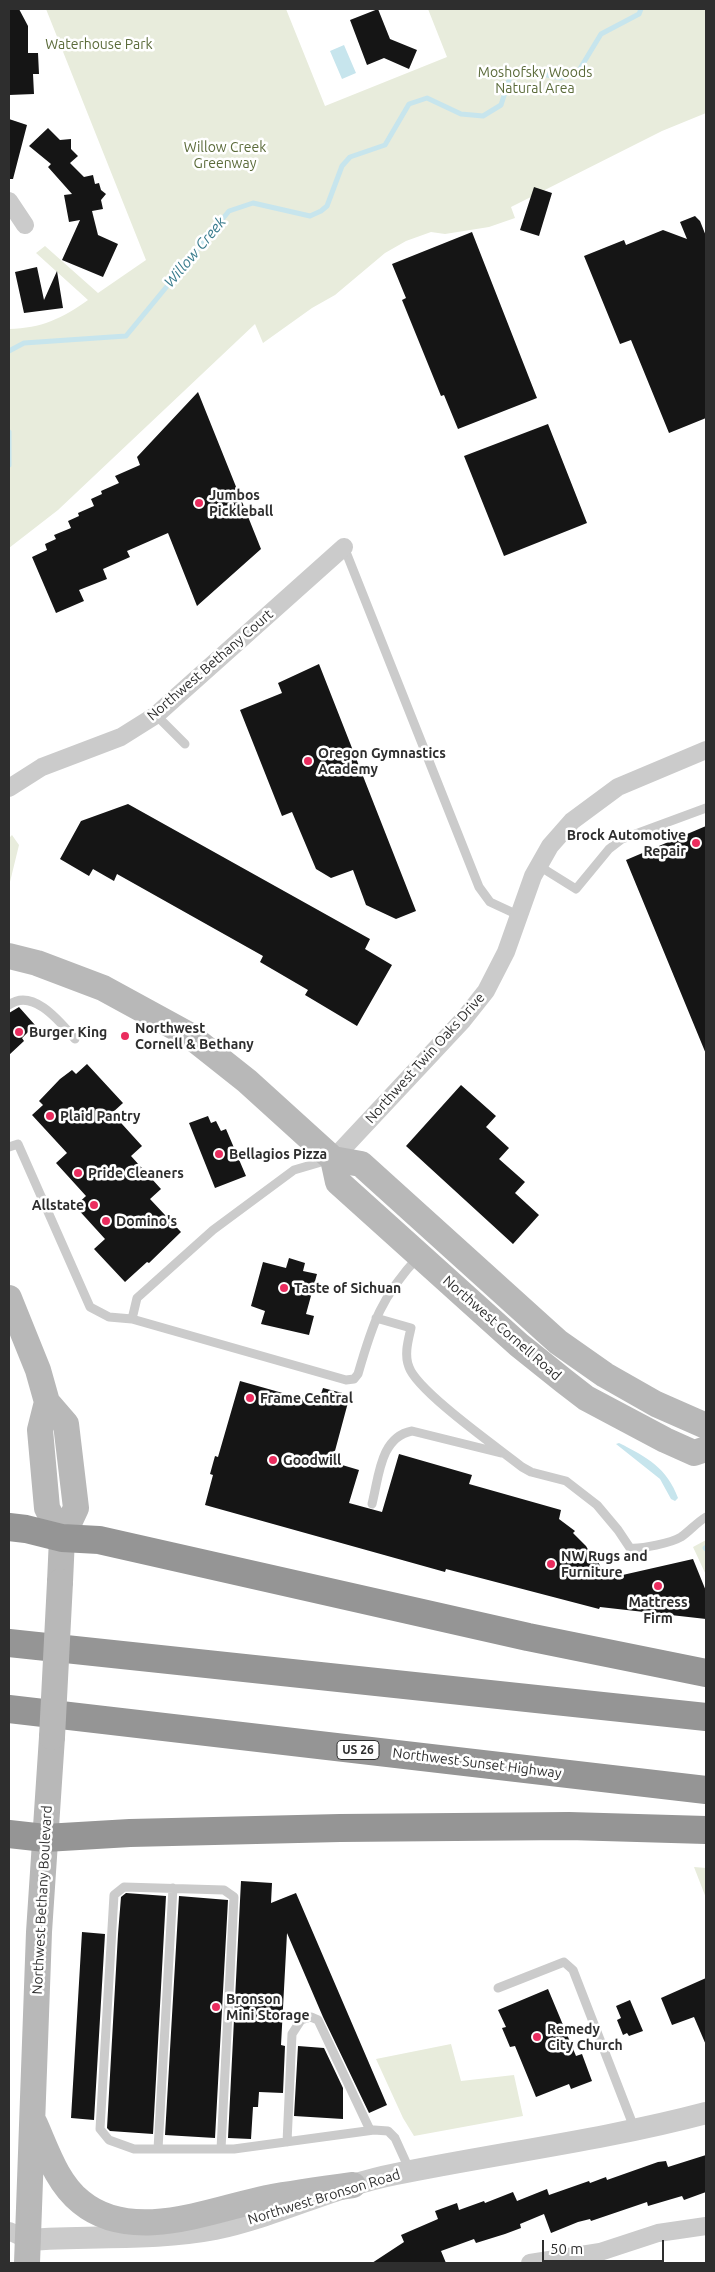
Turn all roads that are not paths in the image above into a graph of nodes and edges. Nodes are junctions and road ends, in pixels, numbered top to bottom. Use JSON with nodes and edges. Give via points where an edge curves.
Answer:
{"nodes":[{"id":1,"x":9,"y":201,"type":"edge"},
{"id":2,"x":26,"y":225,"type":"dead end"},
{"id":3,"x":344,"y":547,"type":"joint"},
{"id":4,"x":156,"y":715,"type":"junction"},
{"id":5,"x":185,"y":744,"type":"dead end"},
{"id":6,"x":706,"y":750,"type":"edge"},
{"id":7,"x":9,"y":788,"type":"edge"},
{"id":8,"x":706,"y":808,"type":"edge"},
{"id":9,"x":539,"y":866,"type":"junction"},
{"id":10,"x":518,"y":915,"type":"junction"},
{"id":11,"x":9,"y":956,"type":"edge"},
{"id":12,"x":9,"y":1005,"type":"edge"},
{"id":13,"x":75,"y":1039,"type":"dead end"},
{"id":14,"x":9,"y":1147,"type":"edge"},
{"id":15,"x":333,"y":1159,"type":"junction"},
{"id":16,"x":419,"y":1256,"type":"junction"},
{"id":17,"x":9,"y":1298,"type":"edge"},
{"id":18,"x":376,"y":1318,"type":"junction"},
{"id":19,"x":132,"y":1319,"type":"junction"},
{"id":20,"x":706,"y":1426,"type":"edge"},
{"id":21,"x":706,"y":1449,"type":"edge"},
{"id":22,"x":506,"y":1455,"type":"junction"},
{"id":23,"x":372,"y":1504,"type":"dead end"},
{"id":24,"x":706,"y":1517,"type":"edge"},
{"id":25,"x":9,"y":1527,"type":"edge"},
{"id":26,"x":62,"y":1538,"type":"junction"},
{"id":27,"x":9,"y":1643,"type":"edge"},
{"id":28,"x":706,"y":1673,"type":"edge"},
{"id":29,"x":9,"y":1709,"type":"edge"},
{"id":30,"x":706,"y":1717,"type":"edge"},
{"id":31,"x":706,"y":1790,"type":"edge"},
{"id":32,"x":706,"y":1830,"type":"edge"},
{"id":33,"x":9,"y":1834,"type":"edge"},
{"id":34,"x":45,"y":1838,"type":"junction"},
{"id":35,"x":173,"y":1888,"type":"junction"},
{"id":36,"x":498,"y":1988,"type":"dead end"},
{"id":37,"x":706,"y":2113,"type":"edge"},
{"id":38,"x":33,"y":2119,"type":"junction"},
{"id":39,"x":370,"y":2130,"type":"junction"},
{"id":40,"x":635,"y":2130,"type":"junction"},
{"id":41,"x":287,"y":2142,"type":"junction"},
{"id":42,"x":158,"y":2149,"type":"junction"},
{"id":43,"x":221,"y":2149,"type":"junction"},
{"id":44,"x":410,"y":2171,"type":"junction"},
{"id":45,"x":353,"y":2185,"type":"junction"},
{"id":46,"x":706,"y":2226,"type":"edge"},
{"id":47,"x":18,"y":2245,"type":"edge"},
{"id":48,"x":569,"y":2261,"type":"edge"},
{"id":49,"x":530,"y":2263,"type":"edge"}],
"edges":[{"from":1,"to":2,"type":"street"},
{"from":3,"to":4,"type":"street","name":"Northwest Bethany Court"},
{"from":3,"to":10,"type":"lane","via":[[479,887],[490,902]]},
{"from":4,"to":5,"type":"lane"},
{"from":4,"to":7,"type":"street","name":"Northwest Bethany Court","via":[[121,737],[42,767]]},
{"from":6,"to":9,"type":"street","name":"Northwest Twin Oaks Drive","via":[[618,787],[572,821],[550,846]]},
{"from":8,"to":9,"type":"lane","via":[[622,839],[609,849],[576,889]]},
{"from":9,"to":10,"type":"street","name":"Northwest Twin Oaks Drive"},
{"from":10,"to":15,"type":"street","name":"Northwest Twin Oaks Drive","via":[[506,952],[486,991]]},
{"from":11,"to":15,"type":"main road","via":[[45,965],[103,988],[189,1035],[247,1081]]},
{"from":12,"to":13,"type":"lane","via":[[22,1000],[31,1001],[58,1020]]},
{"from":14,"to":19,"type":"lane","via":[[18,1144],[90,1307],[109,1317]]},
{"from":15,"to":16,"type":"main road","name":"Northwest Cornell Road","via":[[338,1182]]},
{"from":15,"to":19,"type":"lane","via":[[294,1170],[213,1230],[137,1298]]},
{"from":15,"to":20,"type":"main road","name":"Northwest Cornell Road","via":[[360,1164],[558,1342],[605,1376]]},
{"from":16,"to":18,"type":"lane","via":[[391,1289]]},
{"from":16,"to":21,"type":"main road","name":"Northwest Cornell Road","via":[[518,1345],[586,1398],[665,1440],[694,1452]]},
{"from":17,"to":26,"type":"main road","name":"Northwest Bethany Boulevard","via":[[38,1370],[47,1402],[40,1430],[47,1508]]},
{"from":18,"to":19,"type":"lane","via":[[358,1374],[354,1379],[346,1380]]},
{"from":18,"to":22,"type":"lane","via":[[410,1328],[407,1359],[414,1378]]},
{"from":22,"to":23,"type":"lane","via":[[412,1430],[404,1432],[387,1447]]},
{"from":22,"to":24,"type":"lane","via":[[531,1472],[566,1481],[597,1505],[630,1548],[638,1549],[679,1538]]},
{"from":25,"to":26,"type":"highway"},
{"from":26,"to":28,"type":"highway","via":[[99,1540],[528,1637]]},
{"from":26,"to":34,"type":"main road","name":"Northwest Bethany Boulevard","bridge":true},
{"from":27,"to":30,"type":"highway"},
{"from":29,"to":31,"type":"highway","name":"Northwest Sunset Highway","number":"US 26"},
{"from":32,"to":34,"type":"highway","via":[[569,1826],[350,1828]]},
{"from":33,"to":34,"type":"highway"},
{"from":34,"to":38,"type":"main road","name":"Northwest Bethany Boulevard"},
{"from":35,"to":42,"type":"lane"},
{"from":35,"to":42,"type":"lane","via":[[124,1886],[114,1895],[100,2129],[108,2140],[134,2149]]},
{"from":35,"to":43,"type":"lane","via":[[224,1890],[234,1898]]},
{"from":36,"to":40,"type":"lane","via":[[564,1962],[573,1970]]},
{"from":37,"to":40,"type":"street","name":"Northwest Bronson Road"},
{"from":38,"to":45,"type":"main road","via":[[64,2185],[87,2207],[115,2219],[138,2222],[199,2216],[266,2198]]},
{"from":38,"to":47,"type":"main road","name":"Northwest Bethany Boulevard"},
{"from":39,"to":41,"type":"lane"},
{"from":39,"to":41,"type":"lane","via":[[318,2020],[311,2017],[301,2020],[292,2034]]},
{"from":39,"to":44,"type":"lane","via":[[388,2131],[395,2138]]},
{"from":40,"to":44,"type":"street","name":"Northwest Bronson Road"},
{"from":41,"to":43,"type":"lane"},
{"from":42,"to":43,"type":"lane"},
{"from":44,"to":45,"type":"street","name":"Northwest Bronson Road"},
{"from":45,"to":47,"type":"street","name":"Northwest Bronson Road","via":[[258,2218],[196,2232],[148,2238],[68,2237]]},
{"from":46,"to":48,"type":"street","via":[[658,2233]]},
{"from":48,"to":49,"type":"street"}]}
